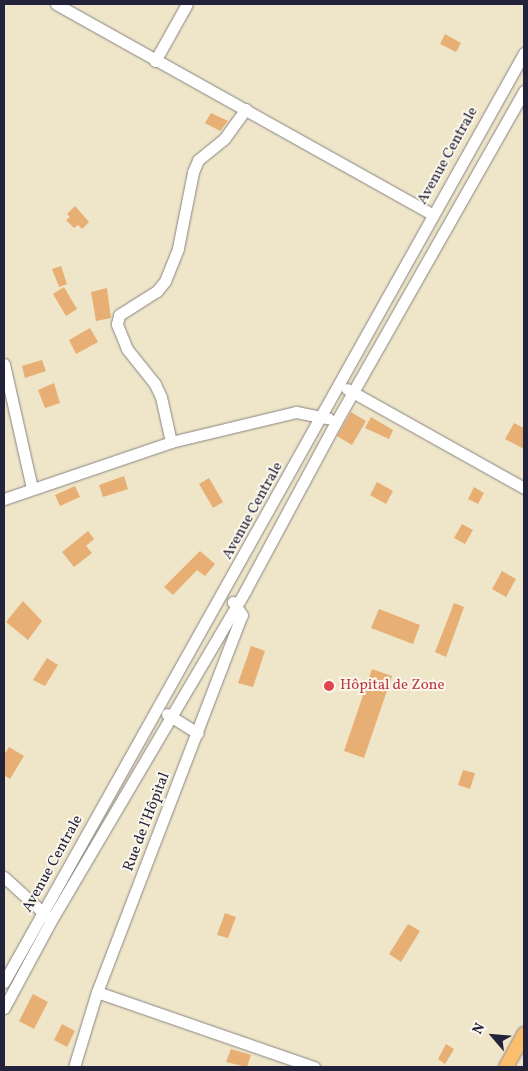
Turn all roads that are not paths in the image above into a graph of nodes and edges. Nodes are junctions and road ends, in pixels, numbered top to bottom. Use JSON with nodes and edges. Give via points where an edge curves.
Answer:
{"nodes":[{"id":1,"x":56,"y":4,"type":"edge"},
{"id":2,"x":187,"y":4,"type":"edge"},
{"id":3,"x":524,"y":53,"type":"edge"},
{"id":4,"x":154,"y":61,"type":"junction"},
{"id":5,"x":524,"y":91,"type":"edge"},
{"id":6,"x":246,"y":109,"type":"junction"},
{"id":7,"x":432,"y":214,"type":"junction"},
{"id":8,"x":4,"y":364,"type":"edge"},
{"id":9,"x":340,"y":386,"type":"junction"},
{"id":10,"x":353,"y":393,"type":"junction"},
{"id":11,"x":323,"y":416,"type":"junction"},
{"id":12,"x":336,"y":422,"type":"junction"},
{"id":13,"x":171,"y":442,"type":"junction"},
{"id":14,"x":32,"y":488,"type":"junction"},
{"id":15,"x":524,"y":488,"type":"edge"},
{"id":16,"x":4,"y":500,"type":"edge"},
{"id":17,"x":222,"y":596,"type":"junction"},
{"id":18,"x":236,"y":604,"type":"junction"},
{"id":19,"x":158,"y":710,"type":"junction"},
{"id":20,"x":172,"y":716,"type":"junction"},
{"id":21,"x":198,"y":733,"type":"junction"},
{"id":22,"x":4,"y":877,"type":"edge"},
{"id":23,"x":47,"y":916,"type":"junction"},
{"id":24,"x":4,"y":982,"type":"edge"},
{"id":25,"x":97,"y":992,"type":"junction"},
{"id":26,"x":4,"y":1008,"type":"edge"},
{"id":27,"x":524,"y":1034,"type":"edge"},
{"id":28,"x":74,"y":1067,"type":"edge"},
{"id":29,"x":314,"y":1067,"type":"edge"},
{"id":30,"x":506,"y":1067,"type":"edge"}],
"edges":[{"from":1,"to":4,"type":"street"},
{"from":2,"to":4,"type":"street"},
{"from":3,"to":7,"type":"street","name":"Avenue Centrale"},
{"from":4,"to":6,"type":"street"},
{"from":5,"to":10,"type":"street","name":"Avenue Centrale"},
{"from":6,"to":7,"type":"street"},
{"from":6,"to":13,"type":"street","via":[[224,139],[198,160],[178,248],[165,281],[157,291],[119,315],[117,324],[127,349],[155,384],[161,397]]},
{"from":7,"to":9,"type":"street","name":"Avenue Centrale"},
{"from":8,"to":14,"type":"street"},
{"from":9,"to":10,"type":"street"},
{"from":9,"to":11,"type":"street","name":"Avenue Centrale"},
{"from":10,"to":12,"type":"street","name":"Avenue Centrale"},
{"from":10,"to":15,"type":"street"},
{"from":11,"to":12,"type":"street"},
{"from":11,"to":13,"type":"street","via":[[296,412]]},
{"from":11,"to":17,"type":"street","name":"Avenue Centrale"},
{"from":12,"to":18,"type":"street","name":"Avenue Centrale"},
{"from":13,"to":14,"type":"street"},
{"from":14,"to":16,"type":"street"},
{"from":17,"to":18,"type":"street"},
{"from":17,"to":19,"type":"street","name":"Avenue Centrale"},
{"from":18,"to":20,"type":"street","name":"Avenue Centrale"},
{"from":18,"to":21,"type":"street","name":"Rue de l'Hôpital","via":[[242,615]]},
{"from":19,"to":20,"type":"street"},
{"from":19,"to":23,"type":"street","name":"Avenue Centrale"},
{"from":20,"to":21,"type":"street"},
{"from":20,"to":23,"type":"street","name":"Avenue Centrale"},
{"from":21,"to":25,"type":"street","name":"Rue de l'Hôpital"},
{"from":22,"to":23,"type":"street"},
{"from":23,"to":24,"type":"street","name":"Avenue Centrale"},
{"from":23,"to":26,"type":"street","name":"Avenue Centrale"},
{"from":25,"to":28,"type":"street","name":"Rue de l'Hôpital"},
{"from":25,"to":29,"type":"street"},
{"from":27,"to":30,"type":"main road"}]}
